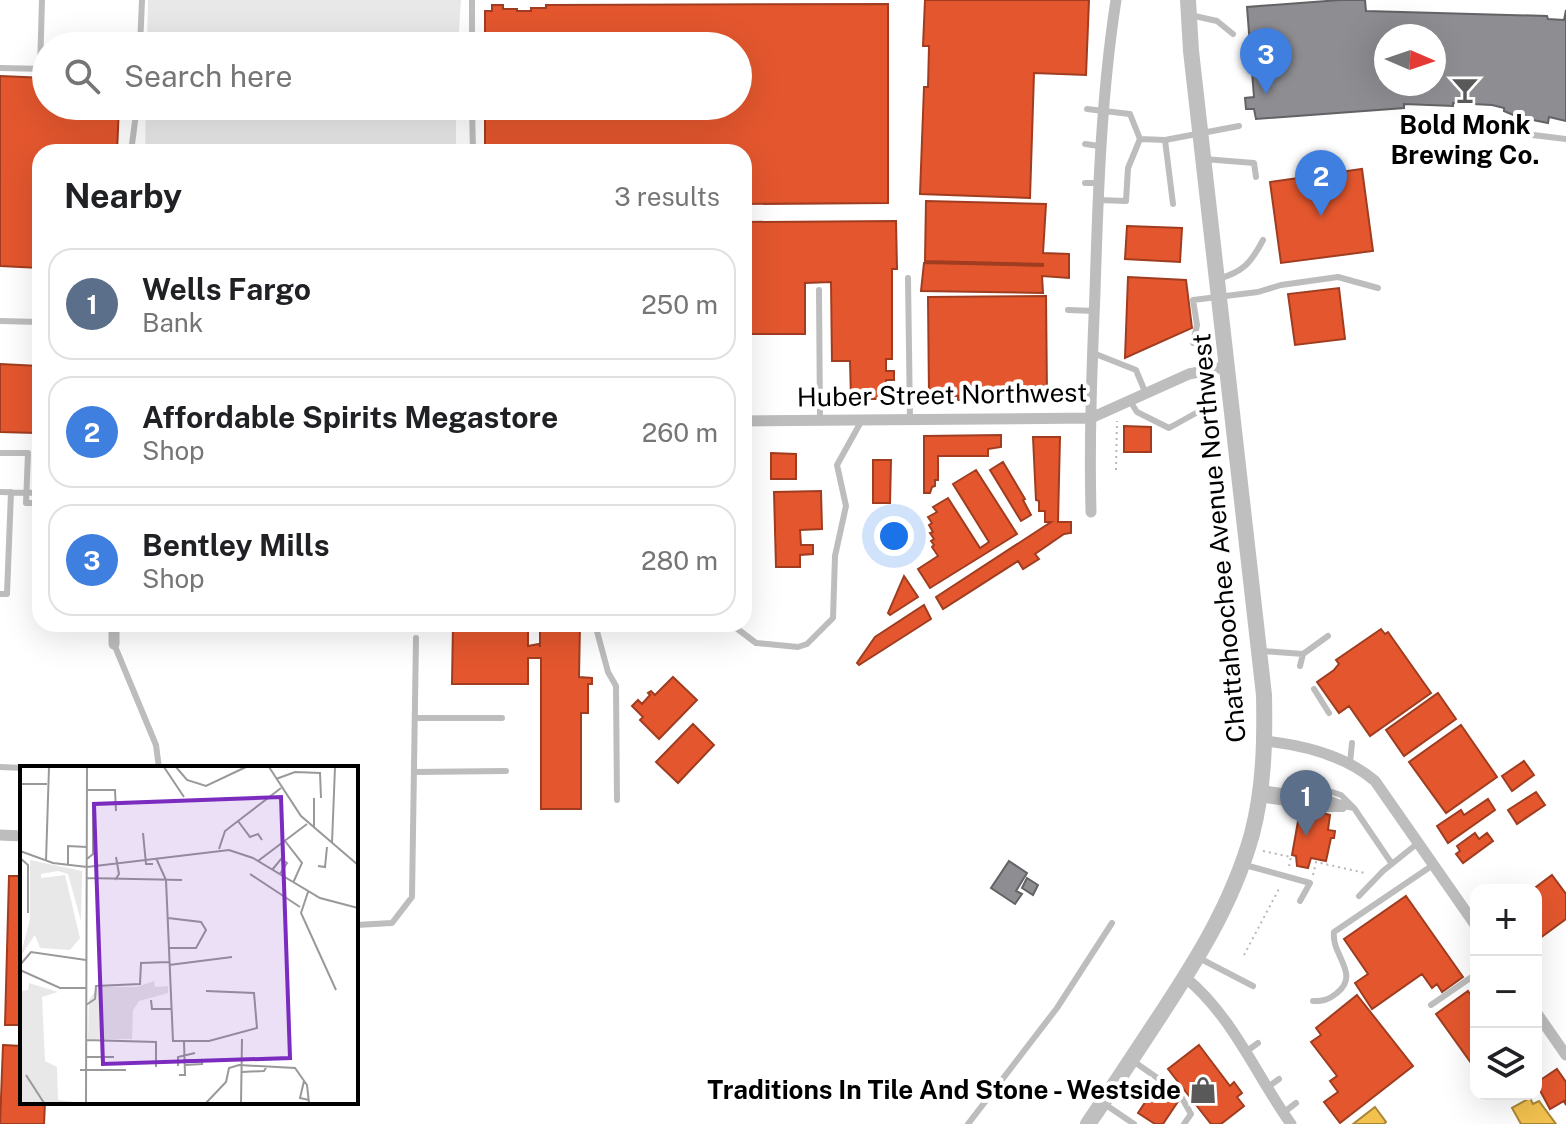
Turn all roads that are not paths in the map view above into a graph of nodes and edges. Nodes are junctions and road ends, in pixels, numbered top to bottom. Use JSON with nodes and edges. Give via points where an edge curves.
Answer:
{"nodes":[{"id":1,"x":42,"y":0,"type":"edge"},
{"id":2,"x":142,"y":0,"type":"edge"},
{"id":3,"x":472,"y":0,"type":"edge"},
{"id":4,"x":1116,"y":0,"type":"edge"},
{"id":5,"x":1189,"y":8,"type":"edge"},
{"id":6,"x":42,"y":32,"type":"edge"},
{"id":7,"x":141,"y":32,"type":"edge"},
{"id":8,"x":472,"y":32,"type":"edge"},
{"id":9,"x":1233,"y":34,"type":"dead end"},
{"id":10,"x":0,"y":68,"type":"edge"},
{"id":11,"x":32,"y":69,"type":"edge"},
{"id":12,"x":1087,"y":109,"type":"dead end"},
{"id":13,"x":1102,"y":111,"type":"junction"},
{"id":14,"x":135,"y":120,"type":"edge"},
{"id":15,"x":472,"y":120,"type":"edge"},
{"id":16,"x":1239,"y":126,"type":"dead end"},
{"id":17,"x":1517,"y":133,"type":"dead end"},
{"id":18,"x":1201,"y":134,"type":"junction"},
{"id":19,"x":1140,"y":139,"type":"junction"},
{"id":20,"x":1566,"y":139,"type":"edge"},
{"id":21,"x":1165,"y":140,"type":"junction"},
{"id":22,"x":132,"y":144,"type":"edge"},
{"id":23,"x":473,"y":144,"type":"edge"},
{"id":24,"x":1085,"y":144,"type":"dead end"},
{"id":25,"x":1099,"y":146,"type":"junction"},
{"id":26,"x":1204,"y":159,"type":"junction"},
{"id":27,"x":1256,"y":177,"type":"dead end"},
{"id":28,"x":1085,"y":183,"type":"dead end"},
{"id":29,"x":1098,"y":183,"type":"junction"},
{"id":30,"x":1097,"y":200,"type":"junction"},
{"id":31,"x":1173,"y":204,"type":"dead end"},
{"id":32,"x":1263,"y":240,"type":"dead end"},
{"id":33,"x":908,"y":278,"type":"dead end"},
{"id":34,"x":1218,"y":279,"type":"junction"},
{"id":35,"x":1378,"y":288,"type":"dead end"},
{"id":36,"x":819,"y":290,"type":"dead end"},
{"id":37,"x":1220,"y":297,"type":"junction"},
{"id":38,"x":1068,"y":310,"type":"dead end"},
{"id":39,"x":1094,"y":311,"type":"junction"},
{"id":40,"x":0,"y":321,"type":"edge"},
{"id":41,"x":32,"y":322,"type":"edge"},
{"id":42,"x":1193,"y":343,"type":"dead end"},
{"id":43,"x":1093,"y":353,"type":"junction"},
{"id":44,"x":1228,"y":366,"type":"junction"},
{"id":45,"x":1146,"y":394,"type":"junction"},
{"id":46,"x":1130,"y":401,"type":"junction"},
{"id":47,"x":1196,"y":413,"type":"dead end"},
{"id":48,"x":1091,"y":418,"type":"junction"},
{"id":49,"x":820,"y":420,"type":"junction"},
{"id":50,"x":862,"y":420,"type":"junction"},
{"id":51,"x":910,"y":420,"type":"junction"},
{"id":52,"x":752,"y":421,"type":"edge"},
{"id":53,"x":0,"y":453,"type":"edge"},
{"id":54,"x":0,"y":492,"type":"edge"},
{"id":55,"x":11,"y":492,"type":"junction"},
{"id":56,"x":26,"y":493,"type":"junction"},
{"id":57,"x":32,"y":493,"type":"edge"},
{"id":58,"x":32,"y":503,"type":"edge"},
{"id":59,"x":1091,"y":512,"type":"dead end"},
{"id":60,"x":0,"y":594,"type":"edge"},
{"id":61,"x":114,"y":632,"type":"edge"},
{"id":62,"x":597,"y":632,"type":"edge"},
{"id":63,"x":742,"y":632,"type":"edge"},
{"id":64,"x":1328,"y":636,"type":"dead end"},
{"id":65,"x":416,"y":638,"type":"dead end"},
{"id":66,"x":114,"y":644,"type":"joint"},
{"id":67,"x":1259,"y":651,"type":"junction"},
{"id":68,"x":1303,"y":654,"type":"junction"},
{"id":69,"x":1300,"y":666,"type":"dead end"},
{"id":70,"x":1314,"y":689,"type":"dead end"},
{"id":71,"x":1329,"y":713,"type":"dead end"},
{"id":72,"x":415,"y":718,"type":"junction"},
{"id":73,"x":502,"y":718,"type":"dead end"},
{"id":74,"x":1265,"y":741,"type":"junction"},
{"id":75,"x":1352,"y":743,"type":"dead end"},
{"id":76,"x":1350,"y":764,"type":"junction"},
{"id":77,"x":159,"y":766,"type":"edge"},
{"id":78,"x":0,"y":767,"type":"edge"},
{"id":79,"x":20,"y":768,"type":"edge"},
{"id":80,"x":506,"y":771,"type":"dead end"},
{"id":81,"x":414,"y":772,"type":"junction"},
{"id":82,"x":1260,"y":793,"type":"junction"},
{"id":83,"x":617,"y":800,"type":"dead end"},
{"id":84,"x":1354,"y":808,"type":"junction"},
{"id":85,"x":0,"y":835,"type":"edge"},
{"id":86,"x":20,"y":836,"type":"edge"},
{"id":87,"x":1418,"y":843,"type":"junction"},
{"id":88,"x":1392,"y":864,"type":"junction"},
{"id":89,"x":1243,"y":865,"type":"junction"},
{"id":90,"x":1433,"y":865,"type":"junction"},
{"id":91,"x":1359,"y":896,"type":"dead end"},
{"id":92,"x":1300,"y":901,"type":"dead end"},
{"id":93,"x":1470,"y":917,"type":"edge"},
{"id":94,"x":1112,"y":923,"type":"dead end"},
{"id":95,"x":358,"y":925,"type":"edge"},
{"id":96,"x":1198,"y":958,"type":"junction"},
{"id":97,"x":1186,"y":978,"type":"junction"},
{"id":98,"x":1470,"y":978,"type":"edge"},
{"id":99,"x":1253,"y":986,"type":"dead end"},
{"id":100,"x":1313,"y":1001,"type":"dead end"},
{"id":101,"x":1431,"y":1005,"type":"dead end"},
{"id":102,"x":1542,"y":1023,"type":"edge"},
{"id":103,"x":1258,"y":1043,"type":"dead end"},
{"id":104,"x":1247,"y":1051,"type":"junction"},
{"id":105,"x":1566,"y":1055,"type":"edge"},
{"id":106,"x":1131,"y":1059,"type":"junction"},
{"id":107,"x":1279,"y":1079,"type":"dead end"},
{"id":108,"x":1268,"y":1087,"type":"junction"},
{"id":109,"x":1103,"y":1103,"type":"junction"},
{"id":110,"x":1296,"y":1103,"type":"dead end"},
{"id":111,"x":1283,"y":1113,"type":"junction"},
{"id":112,"x":968,"y":1124,"type":"edge"},
{"id":113,"x":1088,"y":1124,"type":"edge"},
{"id":114,"x":1134,"y":1124,"type":"edge"},
{"id":115,"x":1184,"y":1124,"type":"edge"},
{"id":116,"x":1291,"y":1124,"type":"edge"}],
"edges":[{"from":1,"to":6,"type":"lane"},
{"from":2,"to":7,"type":"lane"},
{"from":3,"to":8,"type":"lane"},
{"from":4,"to":13,"type":"street"},
{"from":5,"to":9,"type":"lane"},
{"from":5,"to":18,"type":"street","name":"Chattahoochee Avenue Northwest"},
{"from":10,"to":11,"type":"lane"},
{"from":12,"to":13,"type":"lane"},
{"from":13,"to":19,"type":"lane","via":[[1130,114]]},
{"from":13,"to":25,"type":"street"},
{"from":14,"to":22,"type":"lane"},
{"from":15,"to":23,"type":"lane"},
{"from":16,"to":18,"type":"lane"},
{"from":17,"to":20,"type":"lane"},
{"from":18,"to":21,"type":"lane"},
{"from":18,"to":26,"type":"street","name":"Chattahoochee Avenue Northwest"},
{"from":19,"to":21,"type":"lane"},
{"from":19,"to":30,"type":"lane","via":[[1128,168],[1126,201]]},
{"from":21,"to":31,"type":"lane"},
{"from":24,"to":25,"type":"lane"},
{"from":25,"to":29,"type":"street"},
{"from":26,"to":27,"type":"lane","via":[[1254,163]]},
{"from":26,"to":34,"type":"street","name":"Chattahoochee Avenue Northwest"},
{"from":28,"to":29,"type":"lane"},
{"from":29,"to":30,"type":"street"},
{"from":30,"to":39,"type":"street"},
{"from":32,"to":34,"type":"lane","via":[[1237,274]]},
{"from":33,"to":51,"type":"lane"},
{"from":34,"to":37,"type":"street","name":"Chattahoochee Avenue Northwest"},
{"from":35,"to":37,"type":"lane","via":[[1338,277]]},
{"from":36,"to":49,"type":"lane"},
{"from":37,"to":42,"type":"lane","via":[[1193,300]]},
{"from":37,"to":44,"type":"street","name":"Chattahoochee Avenue Northwest"},
{"from":38,"to":39,"type":"lane"},
{"from":39,"to":43,"type":"street"},
{"from":40,"to":41,"type":"lane"},
{"from":43,"to":45,"type":"lane","via":[[1136,370]]},
{"from":43,"to":48,"type":"street"},
{"from":44,"to":45,"type":"street","name":"Huber Street Northwest","via":[[1189,374]]},
{"from":44,"to":67,"type":"street","name":"Chattahoochee Avenue Northwest"},
{"from":45,"to":46,"type":"street","name":"Huber Street Northwest"},
{"from":46,"to":47,"type":"lane","via":[[1137,412],[1169,428]]},
{"from":46,"to":48,"type":"street","name":"Huber Street Northwest"},
{"from":48,"to":51,"type":"street","name":"Huber Street Northwest"},
{"from":48,"to":59,"type":"street"},
{"from":49,"to":50,"type":"street","name":"Huber Street Northwest"},
{"from":49,"to":52,"type":"street","name":"Huber Street Northwest"},
{"from":50,"to":51,"type":"street","name":"Huber Street Northwest"},
{"from":50,"to":63,"type":"lane","via":[[837,465],[846,506],[835,556],[833,618],[798,647],[756,643]]},
{"from":53,"to":56,"type":"lane","via":[[28,453]]},
{"from":54,"to":55,"type":"lane"},
{"from":55,"to":56,"type":"lane"},
{"from":55,"to":60,"type":"lane","via":[[7,594]]},
{"from":56,"to":57,"type":"lane"},
{"from":56,"to":58,"type":"lane","via":[[26,503]]},
{"from":61,"to":66,"type":"street"},
{"from":62,"to":83,"type":"lane","via":[[616,686]]},
{"from":64,"to":68,"type":"lane"},
{"from":65,"to":72,"type":"lane"},
{"from":66,"to":77,"type":"lane","via":[[156,745]]},
{"from":67,"to":68,"type":"lane"},
{"from":67,"to":74,"type":"street","name":"Chattahoochee Avenue Northwest"},
{"from":68,"to":69,"type":"lane"},
{"from":70,"to":71,"type":"lane"},
{"from":72,"to":73,"type":"lane"},
{"from":72,"to":81,"type":"lane"},
{"from":74,"to":76,"type":"street"},
{"from":74,"to":82,"type":"street","name":"Chattahoochee Avenue Northwest"},
{"from":75,"to":76,"type":"lane"},
{"from":76,"to":87,"type":"street","via":[[1375,781]]},
{"from":78,"to":79,"type":"lane"},
{"from":80,"to":81,"type":"lane"},
{"from":81,"to":95,"type":"lane","via":[[412,897],[392,923]]},
{"from":82,"to":82,"type":"lane","via":[[1285,792],[1309,797]]},
{"from":82,"to":89,"type":"street","name":"Chattahoochee Avenue Northwest"},
{"from":84,"to":84,"type":"lane","via":[[1324,800],[1341,795]]},
{"from":84,"to":88,"type":"lane"},
{"from":85,"to":86,"type":"street"},
{"from":87,"to":88,"type":"lane"},
{"from":87,"to":90,"type":"street"},
{"from":88,"to":91,"type":"lane"},
{"from":89,"to":92,"type":"lane","via":[[1312,880]]},
{"from":89,"to":96,"type":"street","name":"Chattahoochee Avenue Northwest"},
{"from":90,"to":93,"type":"street"},
{"from":90,"to":100,"type":"lane","via":[[1334,932],[1348,979],[1327,1001]]},
{"from":94,"to":112,"type":"lane","via":[[1057,1008]]},
{"from":96,"to":97,"type":"street","name":"Chattahoochee Avenue Northwest"},
{"from":96,"to":99,"type":"lane"},
{"from":97,"to":104,"type":"street"},
{"from":97,"to":106,"type":"street","name":"Chattahoochee Avenue Northwest"},
{"from":98,"to":101,"type":"lane"},
{"from":102,"to":105,"type":"street"},
{"from":103,"to":104,"type":"lane"},
{"from":104,"to":108,"type":"street"},
{"from":106,"to":109,"type":"street","name":"Chattahoochee Avenue Northwest"},
{"from":106,"to":115,"type":"lane","via":[[1179,1093],[1191,1114]]},
{"from":107,"to":108,"type":"lane"},
{"from":108,"to":111,"type":"street"},
{"from":109,"to":113,"type":"street","name":"Chattahoochee Avenue Northwest"},
{"from":109,"to":114,"type":"lane"},
{"from":110,"to":111,"type":"lane"},
{"from":111,"to":116,"type":"street"}]}
